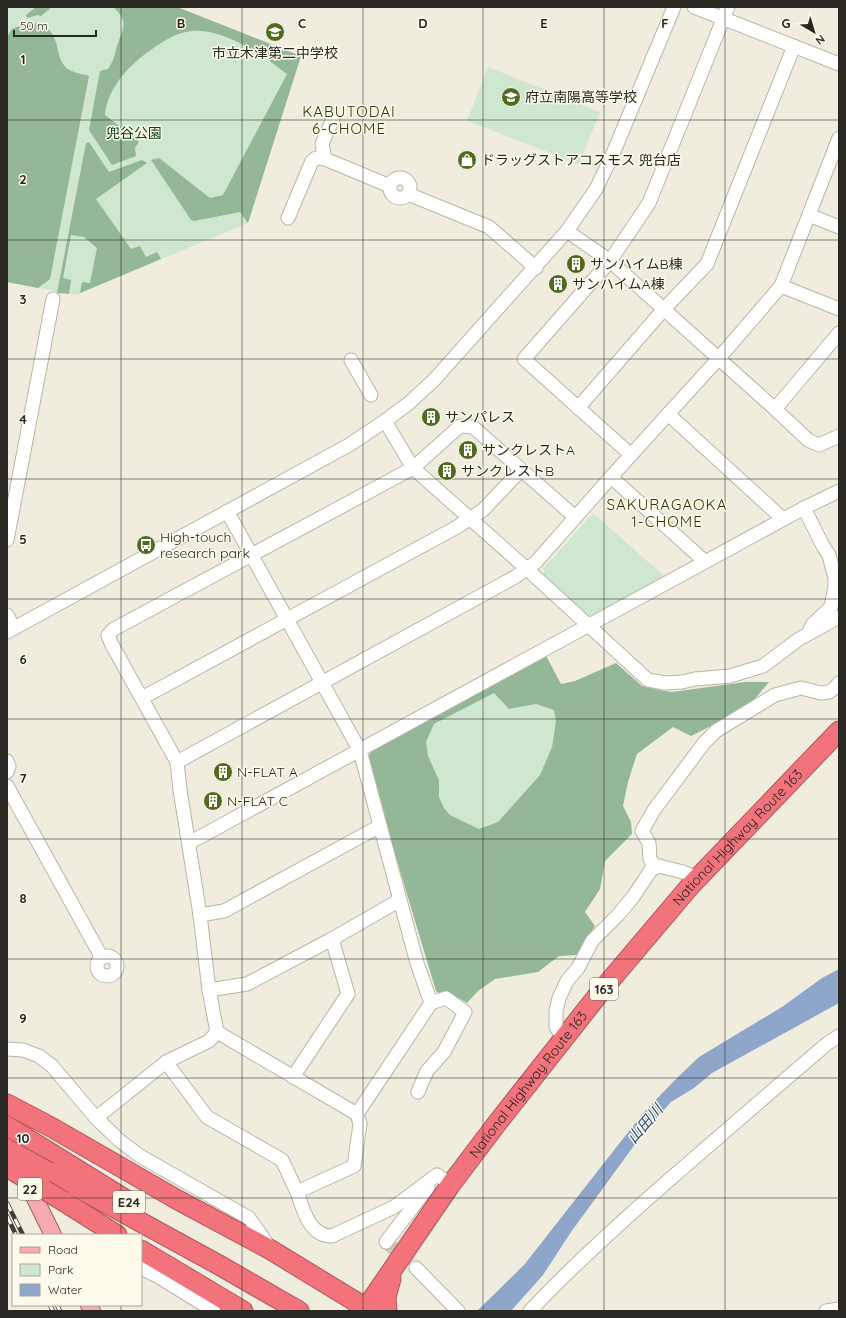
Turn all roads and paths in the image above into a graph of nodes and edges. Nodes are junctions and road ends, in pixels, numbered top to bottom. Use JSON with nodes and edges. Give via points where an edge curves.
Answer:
{"nodes":[{"id":1,"x":674,"y":7,"type":"edge"},
{"id":2,"x":694,"y":7,"type":"edge"},
{"id":3,"x":726,"y":13,"type":"edge"},
{"id":4,"x":794,"y":46,"type":"junction"},
{"id":5,"x":839,"y":64,"type":"edge"},
{"id":6,"x":334,"y":119,"type":"dead end"},
{"id":7,"x":838,"y":143,"type":"edge"},
{"id":8,"x":325,"y":159,"type":"junction"},
{"id":9,"x":808,"y":215,"type":"junction"},
{"id":10,"x":288,"y":218,"type":"dead end"},
{"id":11,"x":839,"y":227,"type":"edge"},
{"id":12,"x":567,"y":231,"type":"junction"},
{"id":13,"x":610,"y":261,"type":"junction"},
{"id":14,"x":536,"y":268,"type":"junction"},
{"id":15,"x":781,"y":286,"type":"junction"},
{"id":16,"x":53,"y":298,"type":"dead end"},
{"id":17,"x":664,"y":309,"type":"junction"},
{"id":18,"x":839,"y":309,"type":"edge"},
{"id":19,"x":839,"y":333,"type":"edge"},
{"id":20,"x":719,"y":358,"type":"junction"},
{"id":21,"x":351,"y":360,"type":"dead end"},
{"id":22,"x":371,"y":394,"type":"dead end"},
{"id":23,"x":578,"y":408,"type":"junction"},
{"id":24,"x":775,"y":409,"type":"junction"},
{"id":25,"x":668,"y":414,"type":"junction"},
{"id":26,"x":385,"y":421,"type":"junction"},
{"id":27,"x":839,"y":436,"type":"edge"},
{"id":28,"x":631,"y":455,"type":"junction"},
{"id":29,"x":413,"y":468,"type":"junction"},
{"id":30,"x":521,"y":470,"type":"junction"},
{"id":31,"x":611,"y":477,"type":"junction"},
{"id":32,"x":839,"y":491,"type":"edge"},
{"id":33,"x":804,"y":508,"type":"junction"},
{"id":34,"x":227,"y":511,"type":"junction"},
{"id":35,"x":575,"y":517,"type":"junction"},
{"id":36,"x":470,"y":519,"type":"junction"},
{"id":37,"x":783,"y":519,"type":"junction"},
{"id":38,"x":7,"y":540,"type":"edge"},
{"id":39,"x":252,"y":555,"type":"junction"},
{"id":40,"x":704,"y":562,"type":"junction"},
{"id":41,"x":527,"y":569,"type":"junction"},
{"id":42,"x":7,"y":615,"type":"edge"},
{"id":43,"x":839,"y":617,"type":"edge"},
{"id":44,"x":286,"y":619,"type":"junction"},
{"id":45,"x":588,"y":625,"type":"junction"},
{"id":46,"x":11,"y":630,"type":"edge"},
{"id":47,"x":807,"y":634,"type":"junction"},
{"id":48,"x":322,"y":683,"type":"junction"},
{"id":49,"x":839,"y":683,"type":"edge"},
{"id":50,"x":142,"y":698,"type":"junction"},
{"id":51,"x":839,"y":731,"type":"edge"},
{"id":52,"x":360,"y":751,"type":"junction"},
{"id":53,"x":7,"y":761,"type":"edge"},
{"id":54,"x":177,"y":762,"type":"junction"},
{"id":55,"x":7,"y":772,"type":"edge"},
{"id":56,"x":7,"y":786,"type":"edge"},
{"id":57,"x":380,"y":826,"type":"junction"},
{"id":58,"x":188,"y":843,"type":"junction"},
{"id":59,"x":655,"y":867,"type":"junction"},
{"id":60,"x":698,"y":878,"type":"junction"},
{"id":61,"x":400,"y":900,"type":"junction"},
{"id":62,"x":200,"y":915,"type":"junction"},
{"id":63,"x":332,"y":939,"type":"junction"},
{"id":64,"x":102,"y":958,"type":"dead end"},
{"id":65,"x":210,"y":990,"type":"junction"},
{"id":66,"x":431,"y":1003,"type":"junction"},
{"id":67,"x":217,"y":1032,"type":"junction"},
{"id":68,"x":839,"y":1036,"type":"edge"},
{"id":69,"x":564,"y":1039,"type":"junction"},
{"id":70,"x":7,"y":1049,"type":"edge"},
{"id":71,"x":166,"y":1062,"type":"junction"},
{"id":72,"x":293,"y":1077,"type":"junction"},
{"id":73,"x":418,"y":1092,"type":"dead end"},
{"id":74,"x":12,"y":1106,"type":"edge"},
{"id":75,"x":357,"y":1114,"type":"junction"},
{"id":76,"x":96,"y":1118,"type":"junction"},
{"id":77,"x":7,"y":1126,"type":"edge"},
{"id":78,"x":7,"y":1143,"type":"edge"},
{"id":79,"x":7,"y":1149,"type":"edge"},
{"id":80,"x":7,"y":1167,"type":"edge"},
{"id":81,"x":444,"y":1180,"type":"junction"},
{"id":82,"x":297,"y":1192,"type":"junction"},
{"id":83,"x":52,"y":1234,"type":"edge"},
{"id":84,"x":115,"y":1234,"type":"edge"},
{"id":85,"x":386,"y":1242,"type":"dead end"},
{"id":86,"x":271,"y":1250,"type":"junction"},
{"id":87,"x":142,"y":1251,"type":"edge"},
{"id":88,"x":219,"y":1265,"type":"junction"},
{"id":89,"x":142,"y":1268,"type":"edge"},
{"id":90,"x":416,"y":1268,"type":"tunnel mouth"},
{"id":91,"x":392,"y":1271,"type":"junction"},
{"id":92,"x":333,"y":1287,"type":"junction"},
{"id":93,"x":839,"y":1309,"type":"edge"},
{"id":94,"x":368,"y":1310,"type":"edge"},
{"id":95,"x":457,"y":1310,"type":"edge"},
{"id":96,"x":214,"y":1311,"type":"edge"},
{"id":97,"x":243,"y":1311,"type":"edge"},
{"id":98,"x":299,"y":1311,"type":"edge"},
{"id":99,"x":346,"y":1311,"type":"edge"},
{"id":100,"x":386,"y":1311,"type":"edge"},
{"id":101,"x":530,"y":1311,"type":"edge"},
{"id":102,"x":826,"y":1311,"type":"edge"}],
"edges":[{"from":1,"to":12,"type":"street","via":[[609,162],[596,189]]},
{"from":2,"to":3,"type":"street"},
{"from":3,"to":4,"type":"street"},
{"from":3,"to":13,"type":"street","via":[[649,202]]},
{"from":4,"to":5,"type":"street"},
{"from":4,"to":17,"type":"street","via":[[707,264]]},
{"from":6,"to":8,"type":"street","via":[[322,144]]},
{"from":7,"to":9,"type":"street"},
{"from":8,"to":10,"type":"street","via":[[316,158],[312,161]]},
{"from":8,"to":14,"type":"street","via":[[390,186],[392,181],[397,179],[406,180],[410,189],[408,194],[489,227]]},
{"from":9,"to":11,"type":"street"},
{"from":9,"to":15,"type":"street"},
{"from":12,"to":13,"type":"street"},
{"from":12,"to":14,"type":"street"},
{"from":13,"to":17,"type":"street"},
{"from":13,"to":23,"type":"street","via":[[524,359]]},
{"from":14,"to":26,"type":"street","via":[[434,380]]},
{"from":15,"to":18,"type":"street"},
{"from":15,"to":20,"type":"street"},
{"from":16,"to":38,"type":"street"},
{"from":17,"to":20,"type":"street"},
{"from":17,"to":23,"type":"street"},
{"from":19,"to":24,"type":"street"},
{"from":20,"to":24,"type":"street"},
{"from":20,"to":25,"type":"street"},
{"from":21,"to":22,"type":"street"},
{"from":23,"to":28,"type":"street"},
{"from":24,"to":27,"type":"street","via":[[808,440],[819,445]]},
{"from":25,"to":28,"type":"street"},
{"from":25,"to":37,"type":"street"},
{"from":26,"to":29,"type":"street"},
{"from":26,"to":34,"type":"street","via":[[349,445]]},
{"from":28,"to":31,"type":"street"},
{"from":29,"to":30,"type":"street","via":[[460,426],[473,426]]},
{"from":29,"to":36,"type":"street"},
{"from":29,"to":39,"type":"street"},
{"from":30,"to":35,"type":"street"},
{"from":30,"to":36,"type":"street","via":[[483,510]]},
{"from":31,"to":35,"type":"street"},
{"from":31,"to":40,"type":"street"},
{"from":32,"to":33,"type":"street"},
{"from":33,"to":37,"type":"street"},
{"from":33,"to":47,"type":"street","via":[[829,555],[835,578],[831,607],[813,624]]},
{"from":34,"to":39,"type":"street"},
{"from":34,"to":46,"type":"street"},
{"from":35,"to":41,"type":"street"},
{"from":36,"to":41,"type":"street"},
{"from":36,"to":44,"type":"street"},
{"from":37,"to":40,"type":"street"},
{"from":39,"to":44,"type":"street"},
{"from":39,"to":50,"type":"street","via":[[108,635],[110,643]]},
{"from":40,"to":45,"type":"street"},
{"from":41,"to":45,"type":"street"},
{"from":41,"to":48,"type":"street"},
{"from":42,"to":46,"type":"street"},
{"from":43,"to":47,"type":"street"},
{"from":44,"to":48,"type":"street"},
{"from":44,"to":50,"type":"street"},
{"from":45,"to":47,"type":"street","via":[[648,680],[665,683],[730,676],[763,666]]},
{"from":45,"to":52,"type":"street"},
{"from":48,"to":52,"type":"street"},
{"from":48,"to":54,"type":"street"},
{"from":49,"to":59,"type":"street","via":[[829,692],[821,693],[801,688],[775,695],[716,731],[704,743],[654,810],[642,831],[649,843],[650,859]]},
{"from":50,"to":54,"type":"street"},
{"from":51,"to":60,"type":"highway","name":"National Highway Route 163","number":"163"},
{"from":52,"to":57,"type":"street"},
{"from":52,"to":58,"type":"street"},
{"from":53,"to":55,"type":"street"},
{"from":54,"to":58,"type":"street"},
{"from":56,"to":64,"type":"street"},
{"from":57,"to":61,"type":"street"},
{"from":57,"to":62,"type":"street","via":[[224,911]]},
{"from":58,"to":62,"type":"street"},
{"from":59,"to":60,"type":"street","via":[[683,872]]},
{"from":59,"to":69,"type":"street","via":[[618,915],[592,941],[578,968],[567,981],[556,1011],[556,1027]]},
{"from":60,"to":69,"type":"highway","name":"National Highway Route 163","number":"163","via":[[602,990]]},
{"from":61,"to":63,"type":"street"},
{"from":61,"to":66,"type":"street"},
{"from":62,"to":65,"type":"street"},
{"from":63,"to":65,"type":"street","via":[[247,984]]},
{"from":63,"to":72,"type":"street","via":[[348,994]]},
{"from":65,"to":67,"type":"street"},
{"from":66,"to":73,"type":"street","via":[[446,998],[465,1012],[444,1052],[427,1071]]},
{"from":66,"to":75,"type":"street"},
{"from":67,"to":71,"type":"street","via":[[209,1041]]},
{"from":67,"to":72,"type":"street"},
{"from":68,"to":101,"type":"street","via":[[735,1122],[618,1225]]},
{"from":69,"to":81,"type":"highway","name":"National Highway Route 163","number":"163","via":[[498,1122]]},
{"from":70,"to":76,"type":"street","via":[[23,1050],[40,1056],[52,1066]]},
{"from":71,"to":76,"type":"street"},
{"from":71,"to":82,"type":"street","via":[[207,1117],[282,1160]]},
{"from":72,"to":75,"type":"street"},
{"from":74,"to":86,"type":"highway"},
{"from":75,"to":82,"type":"street","via":[[360,1124],[354,1166]]},
{"from":76,"to":86,"type":"street","via":[[140,1156],[249,1218]]},
{"from":77,"to":88,"type":"highway","number":"E24","via":[[128,1201]]},
{"from":78,"to":83,"type":"main road","number":"22"},
{"from":79,"to":88,"type":"highway","number":"E24","bridge":true},
{"from":80,"to":84,"type":"highway","bridge":true},
{"from":81,"to":82,"type":"street","via":[[332,1236],[326,1236],[312,1226]]},
{"from":81,"to":85,"type":"street"},
{"from":81,"to":91,"type":"highway","name":"National Highway Route 163","number":"163"},
{"from":86,"to":92,"type":"highway"},
{"from":87,"to":97,"type":"highway"},
{"from":88,"to":98,"type":"highway","number":"E24"},
{"from":89,"to":96,"type":"street"},
{"from":90,"to":95,"type":"street"},
{"from":91,"to":92,"type":"highway","via":[[377,1284],[363,1290]]},
{"from":91,"to":94,"type":"highway","name":"National Highway Route 163","number":"163"},
{"from":91,"to":100,"type":"highway","via":[[386,1297]]},
{"from":92,"to":94,"type":"highway"},
{"from":92,"to":99,"type":"highway","via":[[342,1299]]},
{"from":93,"to":102,"type":"street"}]}
